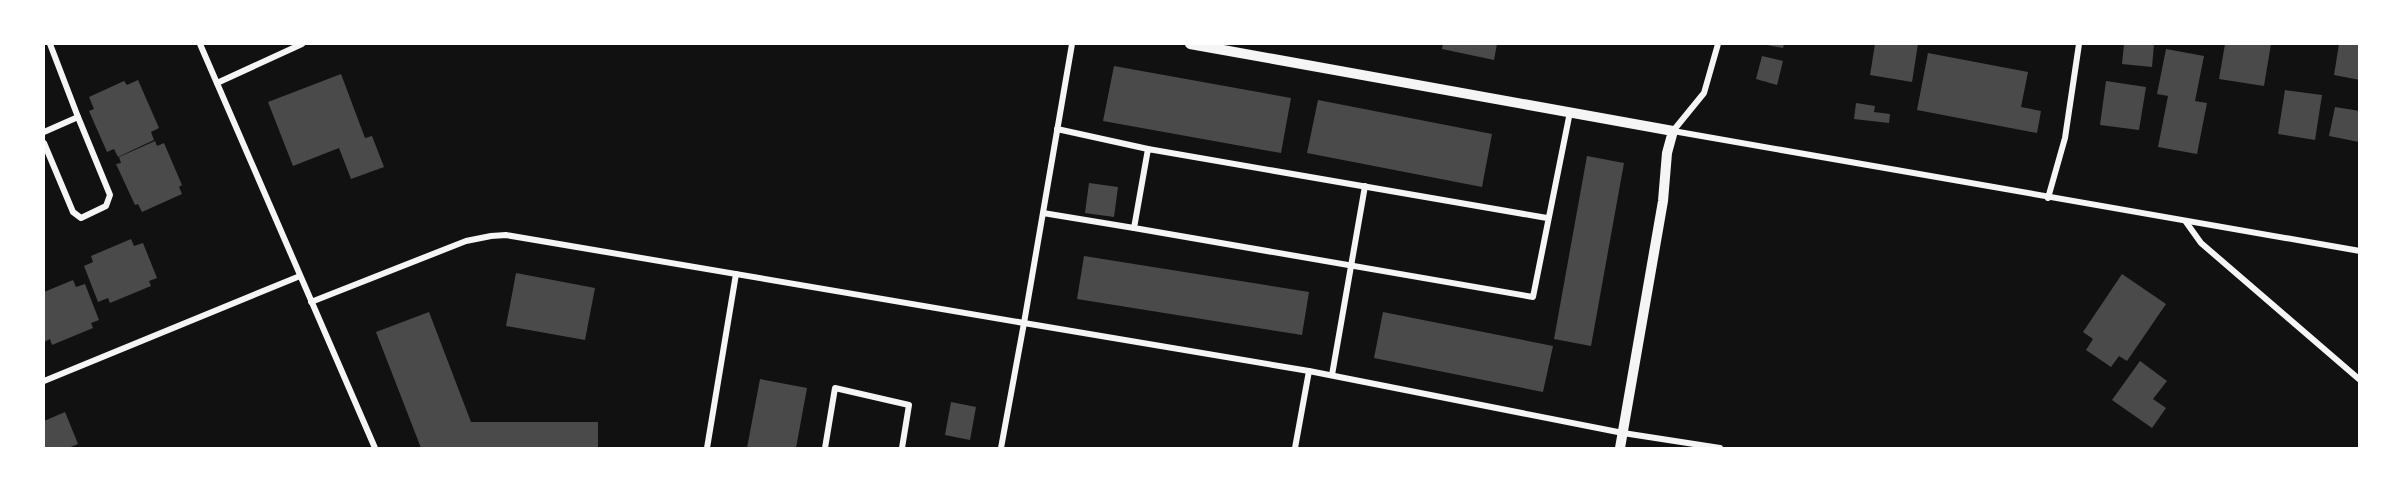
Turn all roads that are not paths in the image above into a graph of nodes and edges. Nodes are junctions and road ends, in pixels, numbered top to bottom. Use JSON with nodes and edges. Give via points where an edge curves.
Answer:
{"nodes":[{"id":1,"x":50,"y":44,"type":"edge"},
{"id":2,"x":200,"y":44,"type":"edge"},
{"id":3,"x":302,"y":44,"type":"edge"},
{"id":4,"x":1072,"y":44,"type":"edge"},
{"id":5,"x":1190,"y":44,"type":"edge"},
{"id":6,"x":1718,"y":44,"type":"edge"},
{"id":7,"x":2079,"y":44,"type":"edge"},
{"id":8,"x":217,"y":83,"type":"junction"},
{"id":9,"x":1570,"y":112,"type":"junction"},
{"id":10,"x":78,"y":117,"type":"junction"},
{"id":11,"x":1057,"y":129,"type":"junction"},
{"id":12,"x":1673,"y":131,"type":"junction"},
{"id":13,"x":44,"y":132,"type":"edge"},
{"id":14,"x":44,"y":143,"type":"edge"},
{"id":15,"x":1148,"y":149,"type":"junction"},
{"id":16,"x":1365,"y":186,"type":"junction"},
{"id":17,"x":2048,"y":198,"type":"junction"},
{"id":18,"x":1043,"y":213,"type":"junction"},
{"id":19,"x":1547,"y":218,"type":"junction"},
{"id":20,"x":2186,"y":222,"type":"junction"},
{"id":21,"x":1134,"y":228,"type":"junction"},
{"id":22,"x":2360,"y":251,"type":"edge"},
{"id":23,"x":1351,"y":266,"type":"junction"},
{"id":24,"x":736,"y":274,"type":"junction"},
{"id":25,"x":300,"y":276,"type":"junction"},
{"id":26,"x":311,"y":302,"type":"junction"},
{"id":27,"x":1024,"y":323,"type":"junction"},
{"id":28,"x":1309,"y":371,"type":"junction"},
{"id":29,"x":1332,"y":375,"type":"junction"},
{"id":30,"x":2360,"y":380,"type":"edge"},
{"id":31,"x":44,"y":381,"type":"edge"},
{"id":32,"x":1623,"y":433,"type":"junction"},
{"id":33,"x":375,"y":448,"type":"edge"},
{"id":34,"x":707,"y":448,"type":"edge"},
{"id":35,"x":825,"y":448,"type":"edge"},
{"id":36,"x":902,"y":448,"type":"edge"},
{"id":37,"x":1001,"y":448,"type":"edge"},
{"id":38,"x":1295,"y":448,"type":"edge"},
{"id":39,"x":1620,"y":448,"type":"edge"},
{"id":40,"x":1720,"y":448,"type":"edge"}],
"edges":[{"from":1,"to":10,"type":"street"},
{"from":2,"to":8,"type":"street"},
{"from":3,"to":8,"type":"street"},
{"from":4,"to":11,"type":"street"},
{"from":5,"to":9,"type":"street"},
{"from":6,"to":12,"type":"street","via":[[1704,93]]},
{"from":7,"to":17,"type":"street","via":[[2065,138]]},
{"from":8,"to":25,"type":"street"},
{"from":9,"to":12,"type":"street"},
{"from":9,"to":19,"type":"street"},
{"from":10,"to":13,"type":"street"},
{"from":10,"to":14,"type":"street","via":[[110,195],[106,206],[81,218],[73,212]]},
{"from":11,"to":15,"type":"street"},
{"from":11,"to":18,"type":"street"},
{"from":12,"to":17,"type":"street"},
{"from":12,"to":32,"type":"street"},
{"from":15,"to":16,"type":"street"},
{"from":15,"to":21,"type":"street"},
{"from":16,"to":19,"type":"street"},
{"from":16,"to":23,"type":"street"},
{"from":17,"to":20,"type":"street"},
{"from":18,"to":21,"type":"street"},
{"from":18,"to":27,"type":"street"},
{"from":19,"to":23,"type":"street","via":[[1533,297]]},
{"from":20,"to":22,"type":"street"},
{"from":20,"to":30,"type":"street","via":[[2201,243]]},
{"from":21,"to":23,"type":"street"},
{"from":23,"to":29,"type":"street"},
{"from":24,"to":26,"type":"street","via":[[511,236],[491,236],[466,241]]},
{"from":24,"to":27,"type":"street"},
{"from":24,"to":34,"type":"street"},
{"from":25,"to":26,"type":"street"},
{"from":25,"to":31,"type":"street"},
{"from":26,"to":33,"type":"street"},
{"from":27,"to":28,"type":"street"},
{"from":27,"to":37,"type":"street"},
{"from":28,"to":29,"type":"street"},
{"from":28,"to":38,"type":"street"},
{"from":29,"to":32,"type":"street"},
{"from":32,"to":39,"type":"street"},
{"from":32,"to":40,"type":"street"},
{"from":35,"to":36,"type":"street","via":[[835,388],[909,405]]}]}
